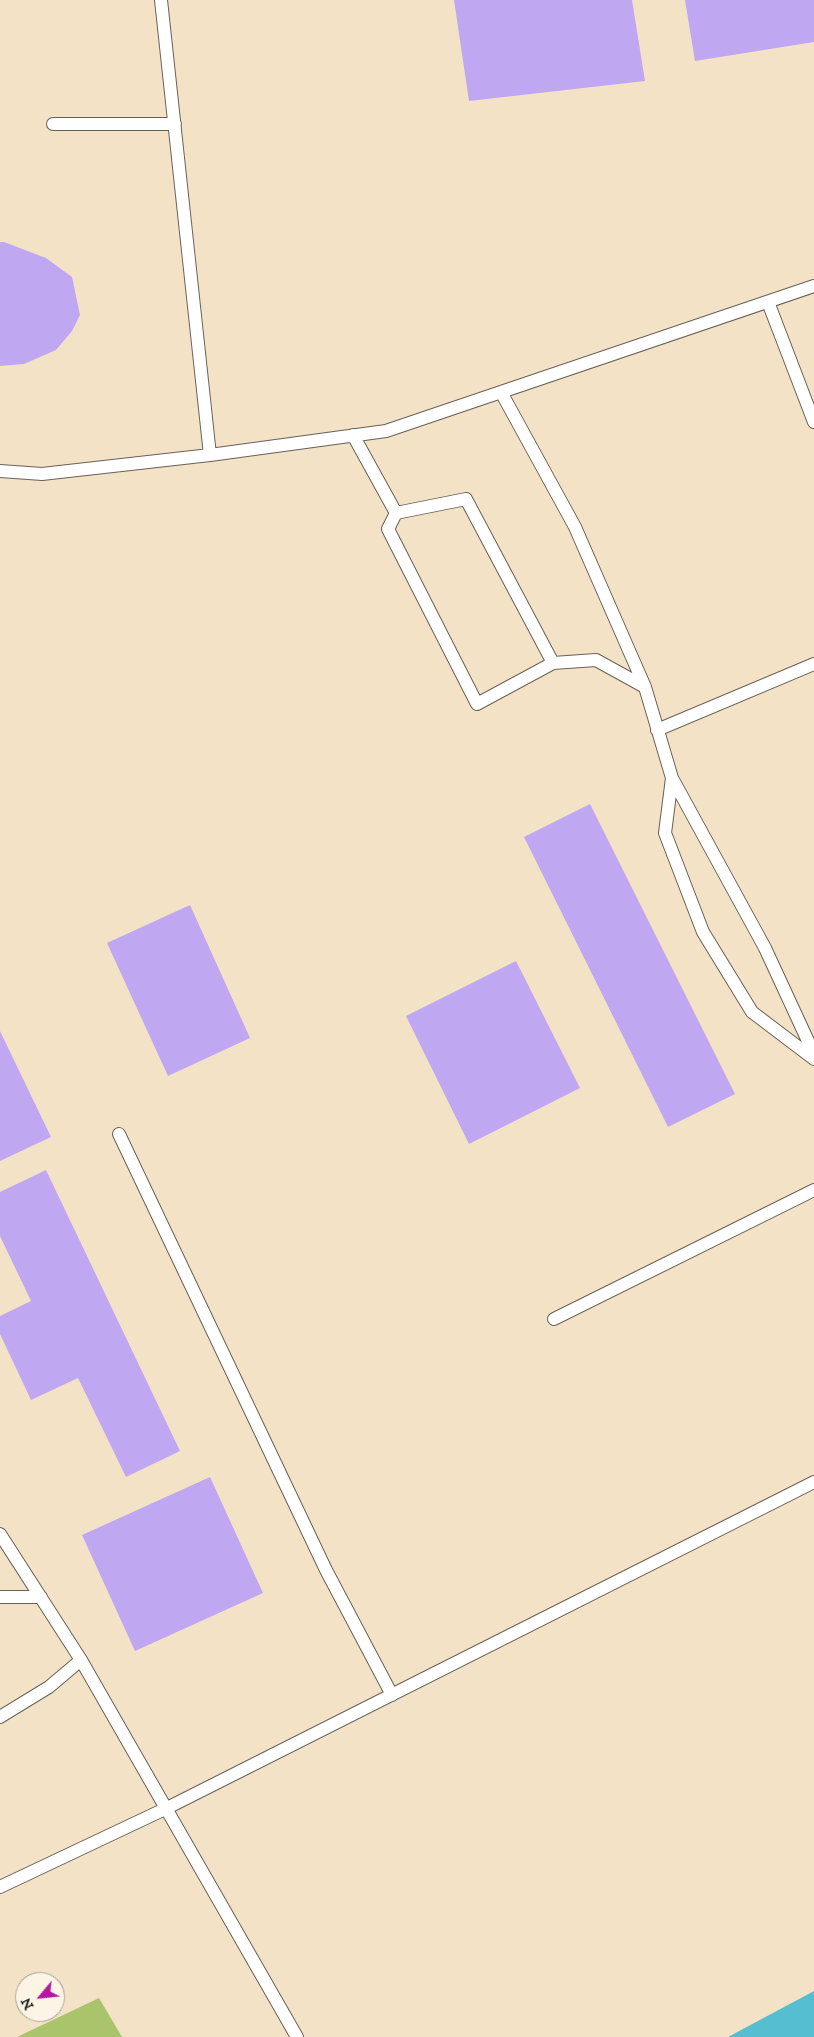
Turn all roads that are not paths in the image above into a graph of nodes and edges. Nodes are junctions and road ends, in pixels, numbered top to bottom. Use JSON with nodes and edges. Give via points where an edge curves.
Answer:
{"nodes":[{"id":1,"x":161,"y":0,"type":"edge"},
{"id":2,"x":53,"y":124,"type":"dead end"},
{"id":3,"x":174,"y":124,"type":"junction"},
{"id":4,"x":814,"y":286,"type":"edge"},
{"id":5,"x":768,"y":302,"type":"junction"},
{"id":6,"x":502,"y":392,"type":"junction"},
{"id":7,"x":814,"y":422,"type":"edge"},
{"id":8,"x":353,"y":435,"type":"junction"},
{"id":9,"x":210,"y":455,"type":"junction"},
{"id":10,"x":0,"y":470,"type":"edge"},
{"id":11,"x":396,"y":513,"type":"junction"},
{"id":12,"x":553,"y":663,"type":"junction"},
{"id":13,"x":814,"y":664,"type":"edge"},
{"id":14,"x":645,"y":687,"type":"junction"},
{"id":15,"x":657,"y":730,"type":"junction"},
{"id":16,"x":672,"y":778,"type":"junction"},
{"id":17,"x":814,"y":1054,"type":"edge"},
{"id":18,"x":814,"y":1059,"type":"edge"},
{"id":19,"x":119,"y":1134,"type":"dead end"},
{"id":20,"x":814,"y":1190,"type":"edge"},
{"id":21,"x":554,"y":1319,"type":"dead end"},
{"id":22,"x":814,"y":1482,"type":"edge"},
{"id":23,"x":0,"y":1534,"type":"edge"},
{"id":24,"x":0,"y":1597,"type":"edge"},
{"id":25,"x":41,"y":1597,"type":"junction"},
{"id":26,"x":81,"y":1660,"type":"junction"},
{"id":27,"x":392,"y":1695,"type":"junction"},
{"id":28,"x":0,"y":1717,"type":"edge"},
{"id":29,"x":167,"y":1808,"type":"junction"},
{"id":30,"x":0,"y":1888,"type":"edge"},
{"id":31,"x":297,"y":2037,"type":"edge"}],
"edges":[{"from":1,"to":3,"type":"lane"},
{"from":2,"to":3,"type":"lane"},
{"from":3,"to":9,"type":"lane"},
{"from":4,"to":5,"type":"lane"},
{"from":5,"to":6,"type":"lane"},
{"from":5,"to":7,"type":"lane"},
{"from":6,"to":8,"type":"lane","via":[[386,431]]},
{"from":6,"to":14,"type":"lane","via":[[575,528]]},
{"from":8,"to":9,"type":"lane"},
{"from":8,"to":11,"type":"lane"},
{"from":9,"to":10,"type":"lane","via":[[42,474]]},
{"from":11,"to":12,"type":"lane","via":[[466,499]]},
{"from":11,"to":12,"type":"lane","via":[[388,529],[477,704]]},
{"from":12,"to":14,"type":"lane","via":[[596,660]]},
{"from":13,"to":15,"type":"lane"},
{"from":14,"to":15,"type":"lane"},
{"from":15,"to":16,"type":"lane"},
{"from":16,"to":17,"type":"lane","via":[[765,948]]},
{"from":16,"to":18,"type":"lane","via":[[666,832],[703,932],[752,1012]]},
{"from":19,"to":27,"type":"lane","via":[[326,1570]]},
{"from":20,"to":21,"type":"lane"},
{"from":22,"to":27,"type":"lane"},
{"from":23,"to":25,"type":"lane"},
{"from":24,"to":25,"type":"lane"},
{"from":25,"to":26,"type":"lane"},
{"from":26,"to":28,"type":"lane","via":[[49,1687]]},
{"from":26,"to":29,"type":"lane"},
{"from":27,"to":29,"type":"lane"},
{"from":29,"to":30,"type":"lane"},
{"from":29,"to":31,"type":"lane"}]}
